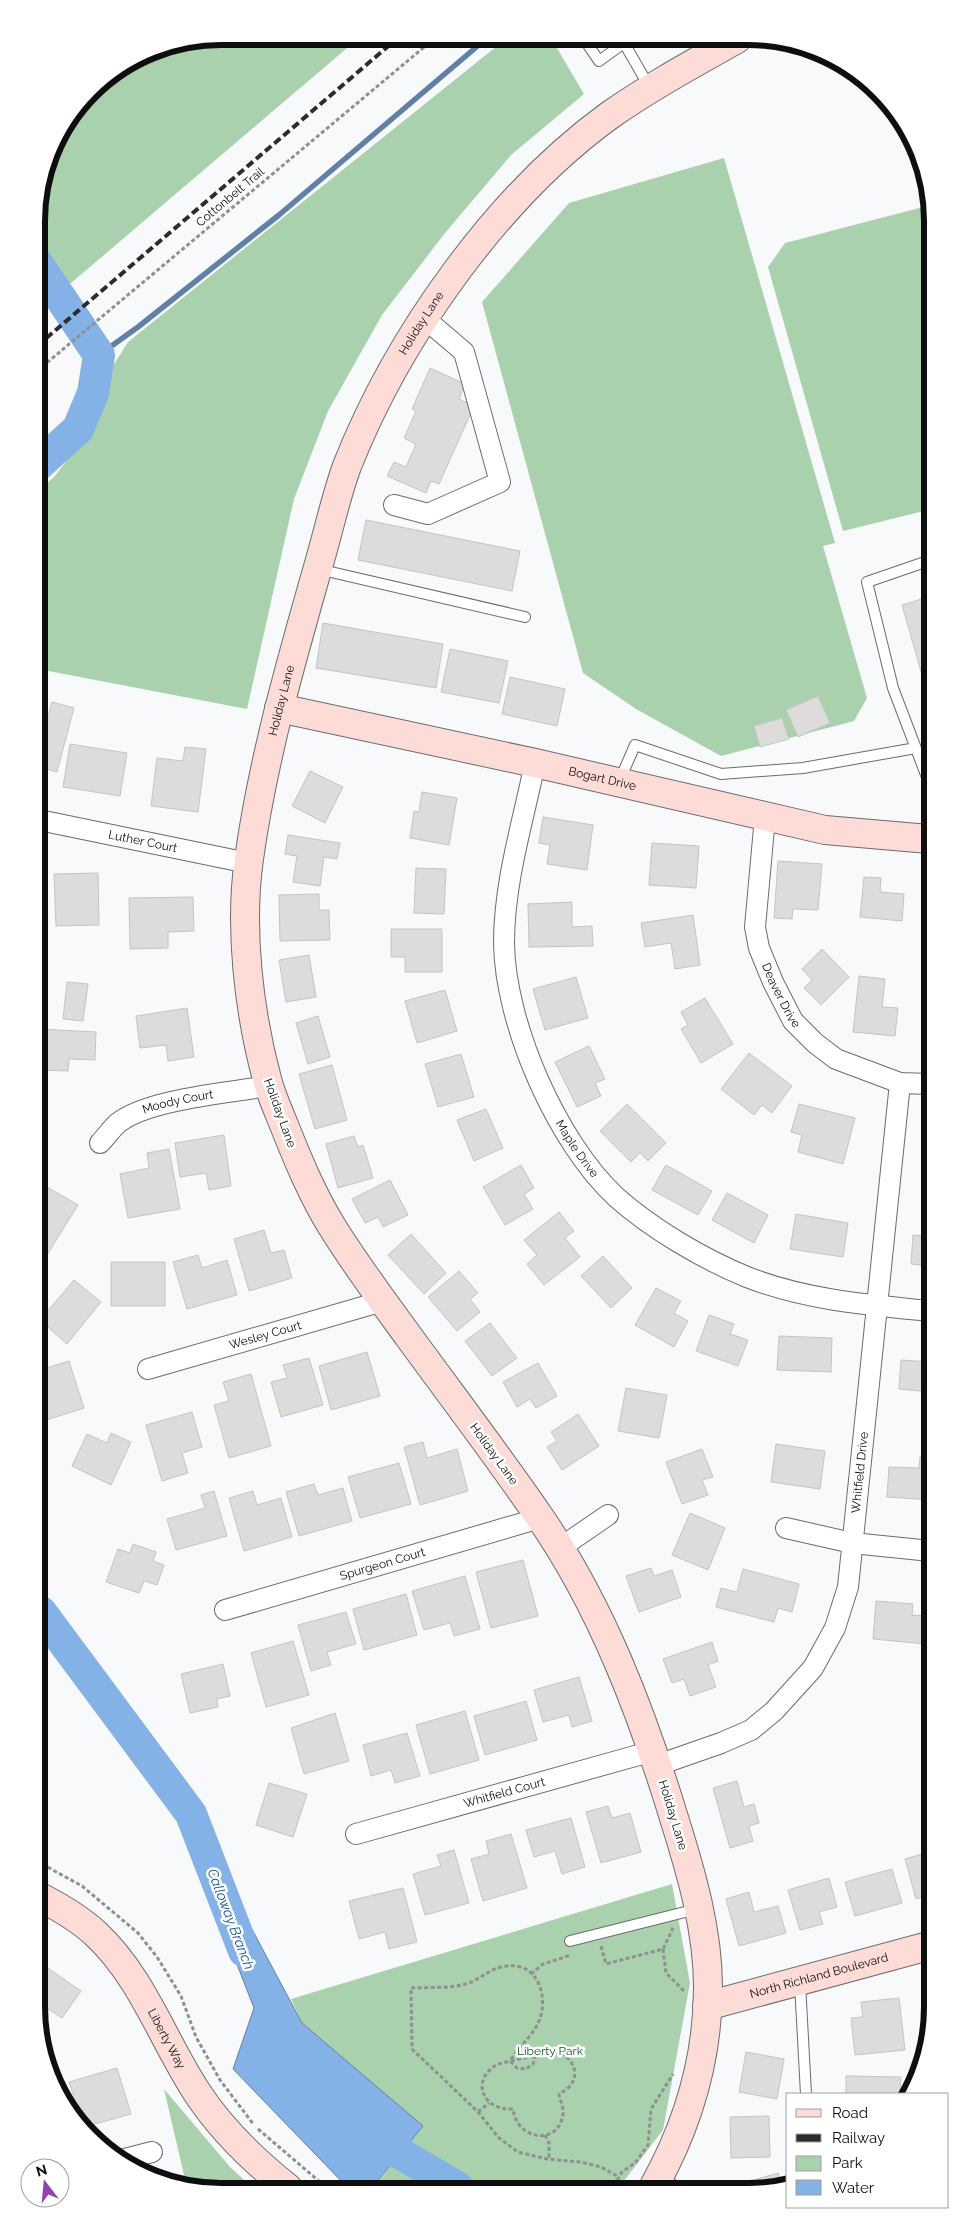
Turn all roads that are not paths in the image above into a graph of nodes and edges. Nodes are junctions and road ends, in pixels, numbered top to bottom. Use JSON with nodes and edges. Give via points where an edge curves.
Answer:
{"nodes":[{"id":1,"x":589,"y":45,"type":"edge"},
{"id":2,"x":622,"y":45,"type":"edge"},
{"id":3,"x":630,"y":45,"type":"edge"},
{"id":4,"x":728,"y":45,"type":"edge"},
{"id":5,"x":650,"y":89,"type":"junction"},
{"id":6,"x":423,"y":317,"type":"junction"},
{"id":7,"x":394,"y":505,"type":"dead end"},
{"id":8,"x":924,"y":562,"type":"edge"},
{"id":9,"x":317,"y":569,"type":"junction"},
{"id":10,"x":525,"y":617,"type":"dead end"},
{"id":11,"x":279,"y":708,"type":"junction"},
{"id":12,"x":916,"y":748,"type":"junction"},
{"id":13,"x":535,"y":763,"type":"junction"},
{"id":14,"x":924,"y":769,"type":"edge"},
{"id":15,"x":619,"y":783,"type":"junction"},
{"id":16,"x":765,"y":817,"type":"junction"},
{"id":17,"x":45,"y":821,"type":"edge"},
{"id":18,"x":924,"y":840,"type":"edge"},
{"id":19,"x":248,"y":863,"type":"junction"},
{"id":20,"x":900,"y":1083,"type":"junction"},
{"id":21,"x":924,"y":1084,"type":"edge"},
{"id":22,"x":268,"y":1086,"type":"junction"},
{"id":23,"x":100,"y":1143,"type":"dead end"},
{"id":24,"x":383,"y":1301,"type":"junction"},
{"id":25,"x":877,"y":1306,"type":"junction"},
{"id":26,"x":924,"y":1310,"type":"edge"},
{"id":27,"x":148,"y":1369,"type":"dead end"},
{"id":28,"x":608,"y":1515,"type":"dead end"},
{"id":29,"x":540,"y":1518,"type":"junction"},
{"id":30,"x":786,"y":1528,"type":"dead end"},
{"id":31,"x":852,"y":1543,"type":"junction"},
{"id":32,"x":560,"y":1548,"type":"junction"},
{"id":33,"x":924,"y":1550,"type":"edge"},
{"id":34,"x":225,"y":1610,"type":"dead end"},
{"id":35,"x":656,"y":1758,"type":"junction"},
{"id":36,"x":356,"y":1834,"type":"dead end"},
{"id":37,"x":45,"y":1900,"type":"edge"},
{"id":38,"x":698,"y":1908,"type":"junction"},
{"id":39,"x":570,"y":1941,"type":"dead end"},
{"id":40,"x":924,"y":1947,"type":"edge"},
{"id":41,"x":800,"y":1980,"type":"junction"},
{"id":42,"x":695,"y":2002,"type":"junction"},
{"id":43,"x":806,"y":2093,"type":"edge"},
{"id":44,"x":152,"y":2152,"type":"dead end"},
{"id":45,"x":130,"y":2157,"type":"edge"},
{"id":46,"x":282,"y":2183,"type":"edge"},
{"id":47,"x":662,"y":2183,"type":"edge"}],
"edges":[{"from":1,"to":2,"type":"lane","via":[[599,61]]},
{"from":3,"to":5,"type":"lane"},
{"from":4,"to":5,"type":"street","name":"Holiday Lane"},
{"from":5,"to":6,"type":"street","name":"Holiday Lane","via":[[606,118],[552,163],[463,263]]},
{"from":6,"to":7,"type":"street","via":[[464,352],[500,482],[428,514]]},
{"from":6,"to":9,"type":"street","name":"Holiday Lane","via":[[375,403],[346,469]]},
{"from":8,"to":12,"type":"lane","via":[[867,582],[893,688]]},
{"from":9,"to":10,"type":"lane"},
{"from":9,"to":11,"type":"street","name":"Holiday Lane"},
{"from":11,"to":13,"type":"street","name":"Bogart Drive"},
{"from":11,"to":19,"type":"street","name":"Holiday Lane"},
{"from":12,"to":14,"type":"lane"},
{"from":12,"to":15,"type":"lane","via":[[803,768],[721,774],[635,745]]},
{"from":13,"to":15,"type":"street","name":"Bogart Drive"},
{"from":13,"to":25,"type":"street","name":"Maple Drive","via":[[507,895],[504,944],[513,1007],[532,1070],[555,1115],[591,1168],[616,1197],[696,1253],[748,1277],[812,1296]]},
{"from":15,"to":16,"type":"street","name":"Bogart Drive"},
{"from":16,"to":18,"type":"street","name":"Bogart Drive","via":[[825,830]]},
{"from":16,"to":20,"type":"street","name":"Deaver Drive","via":[[755,927],[759,948],[773,982],[793,1021],[815,1043],[836,1059]]},
{"from":17,"to":19,"type":"street","name":"Luther Court"},
{"from":19,"to":22,"type":"street","name":"Holiday Lane","via":[[245,933],[254,1024]]},
{"from":20,"to":21,"type":"street","name":"Deaver Drive"},
{"from":20,"to":25,"type":"street","name":"Whitfield Drive"},
{"from":22,"to":23,"type":"street","name":"Moody Court","via":[[154,1106],[118,1124]]},
{"from":22,"to":24,"type":"street","name":"Holiday Lane","via":[[301,1168],[330,1224]]},
{"from":24,"to":27,"type":"street","name":"Wesley Court"},
{"from":24,"to":29,"type":"street","name":"Holiday Lane"},
{"from":25,"to":26,"type":"street","name":"Maple Drive"},
{"from":25,"to":31,"type":"street","name":"Whitfield Drive"},
{"from":28,"to":32,"type":"street"},
{"from":29,"to":32,"type":"street","name":"Holiday Lane"},
{"from":29,"to":34,"type":"street","name":"Spurgeon Court"},
{"from":30,"to":31,"type":"street"},
{"from":31,"to":33,"type":"street"},
{"from":31,"to":35,"type":"street","name":"Whitfield Drive","via":[[848,1587],[834,1628],[813,1668],[774,1711],[751,1730],[720,1743]]},
{"from":32,"to":35,"type":"street","name":"Holiday Lane","via":[[591,1604]]},
{"from":35,"to":36,"type":"street","name":"Whitfield Court"},
{"from":35,"to":38,"type":"street","name":"Holiday Lane"},
{"from":37,"to":46,"type":"street","name":"Liberty Way","via":[[72,1915],[115,1955],[139,1989],[215,2118]]},
{"from":38,"to":39,"type":"lane"},
{"from":38,"to":42,"type":"street","name":"Holiday Lane","via":[[706,1964]]},
{"from":40,"to":41,"type":"street","name":"North Richland Boulevard"},
{"from":41,"to":42,"type":"street","name":"North Richland Boulevard"},
{"from":41,"to":43,"type":"lane"},
{"from":42,"to":47,"type":"street","name":"Holiday Lane","via":[[702,2048],[690,2109]]},
{"from":44,"to":45,"type":"street"}]}
